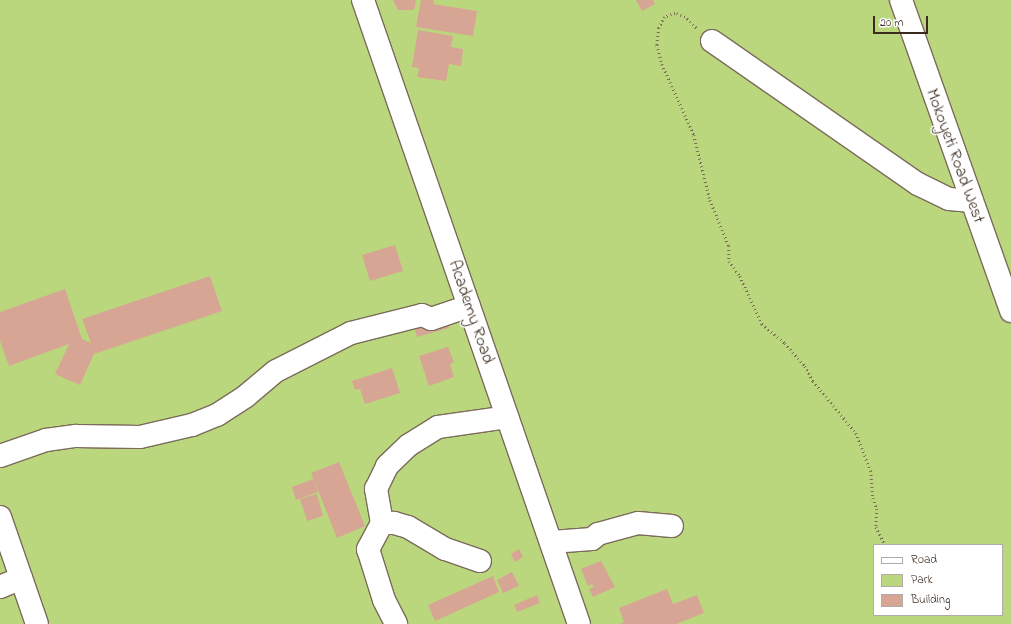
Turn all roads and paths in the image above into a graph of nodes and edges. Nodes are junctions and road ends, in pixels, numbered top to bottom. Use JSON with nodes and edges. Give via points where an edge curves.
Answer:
{"nodes":[{"id":1,"x":363,"y":0,"type":"edge"},
{"id":2,"x":901,"y":0,"type":"edge"},
{"id":3,"x":712,"y":41,"type":"joint"},
{"id":4,"x":972,"y":202,"type":"junction"},
{"id":5,"x":469,"y":306,"type":"junction"},
{"id":6,"x":1011,"y":311,"type":"edge"},
{"id":7,"x":507,"y":417,"type":"junction"},
{"id":8,"x":0,"y":456,"type":"edge"},
{"id":9,"x":0,"y":517,"type":"edge"},
{"id":10,"x":382,"y":523,"type":"junction"},
{"id":11,"x":672,"y":526,"type":"dead end"},
{"id":12,"x":550,"y":542,"type":"junction"},
{"id":13,"x":884,"y":544,"type":"edge"},
{"id":14,"x":480,"y":561,"type":"dead end"},
{"id":15,"x":21,"y":578,"type":"junction"},
{"id":16,"x":0,"y":587,"type":"edge"},
{"id":17,"x":37,"y":624,"type":"edge"},
{"id":18,"x":396,"y":624,"type":"edge"},
{"id":19,"x":579,"y":624,"type":"edge"}],
"edges":[{"from":1,"to":5,"type":"street","name":"Academy Road"},
{"from":2,"to":4,"type":"street","name":"Mokoyeti Road West"},
{"from":3,"to":4,"type":"street","via":[[918,184],[949,199]]},
{"from":3,"to":13,"type":"path","via":[[685,18],[675,13],[665,17],[659,28],[657,44],[662,64],[694,135],[710,200],[729,246],[729,261],[740,276],[762,324],[785,343],[805,366],[813,381],[856,433],[871,471],[873,498],[877,509],[876,527]]},
{"from":4,"to":6,"type":"street","name":"Mokoyeti Road West"},
{"from":5,"to":7,"type":"street","name":"Academy Road"},
{"from":5,"to":8,"type":"street","via":[[431,319],[422,315],[345,335],[276,371],[223,411],[192,425],[140,437],[76,436],[46,440]]},
{"from":7,"to":10,"type":"street","via":[[438,427],[409,445],[387,466],[376,489]]},
{"from":7,"to":12,"type":"street","name":"Academy Road"},
{"from":9,"to":15,"type":"street"},
{"from":10,"to":14,"type":"street","via":[[408,527],[445,549]]},
{"from":10,"to":18,"type":"street","via":[[368,549],[384,600]]},
{"from":11,"to":12,"type":"street","via":[[638,523],[598,534],[592,539]]},
{"from":12,"to":19,"type":"street","name":"Academy Road"},
{"from":15,"to":16,"type":"street"},
{"from":15,"to":17,"type":"street"}]}
